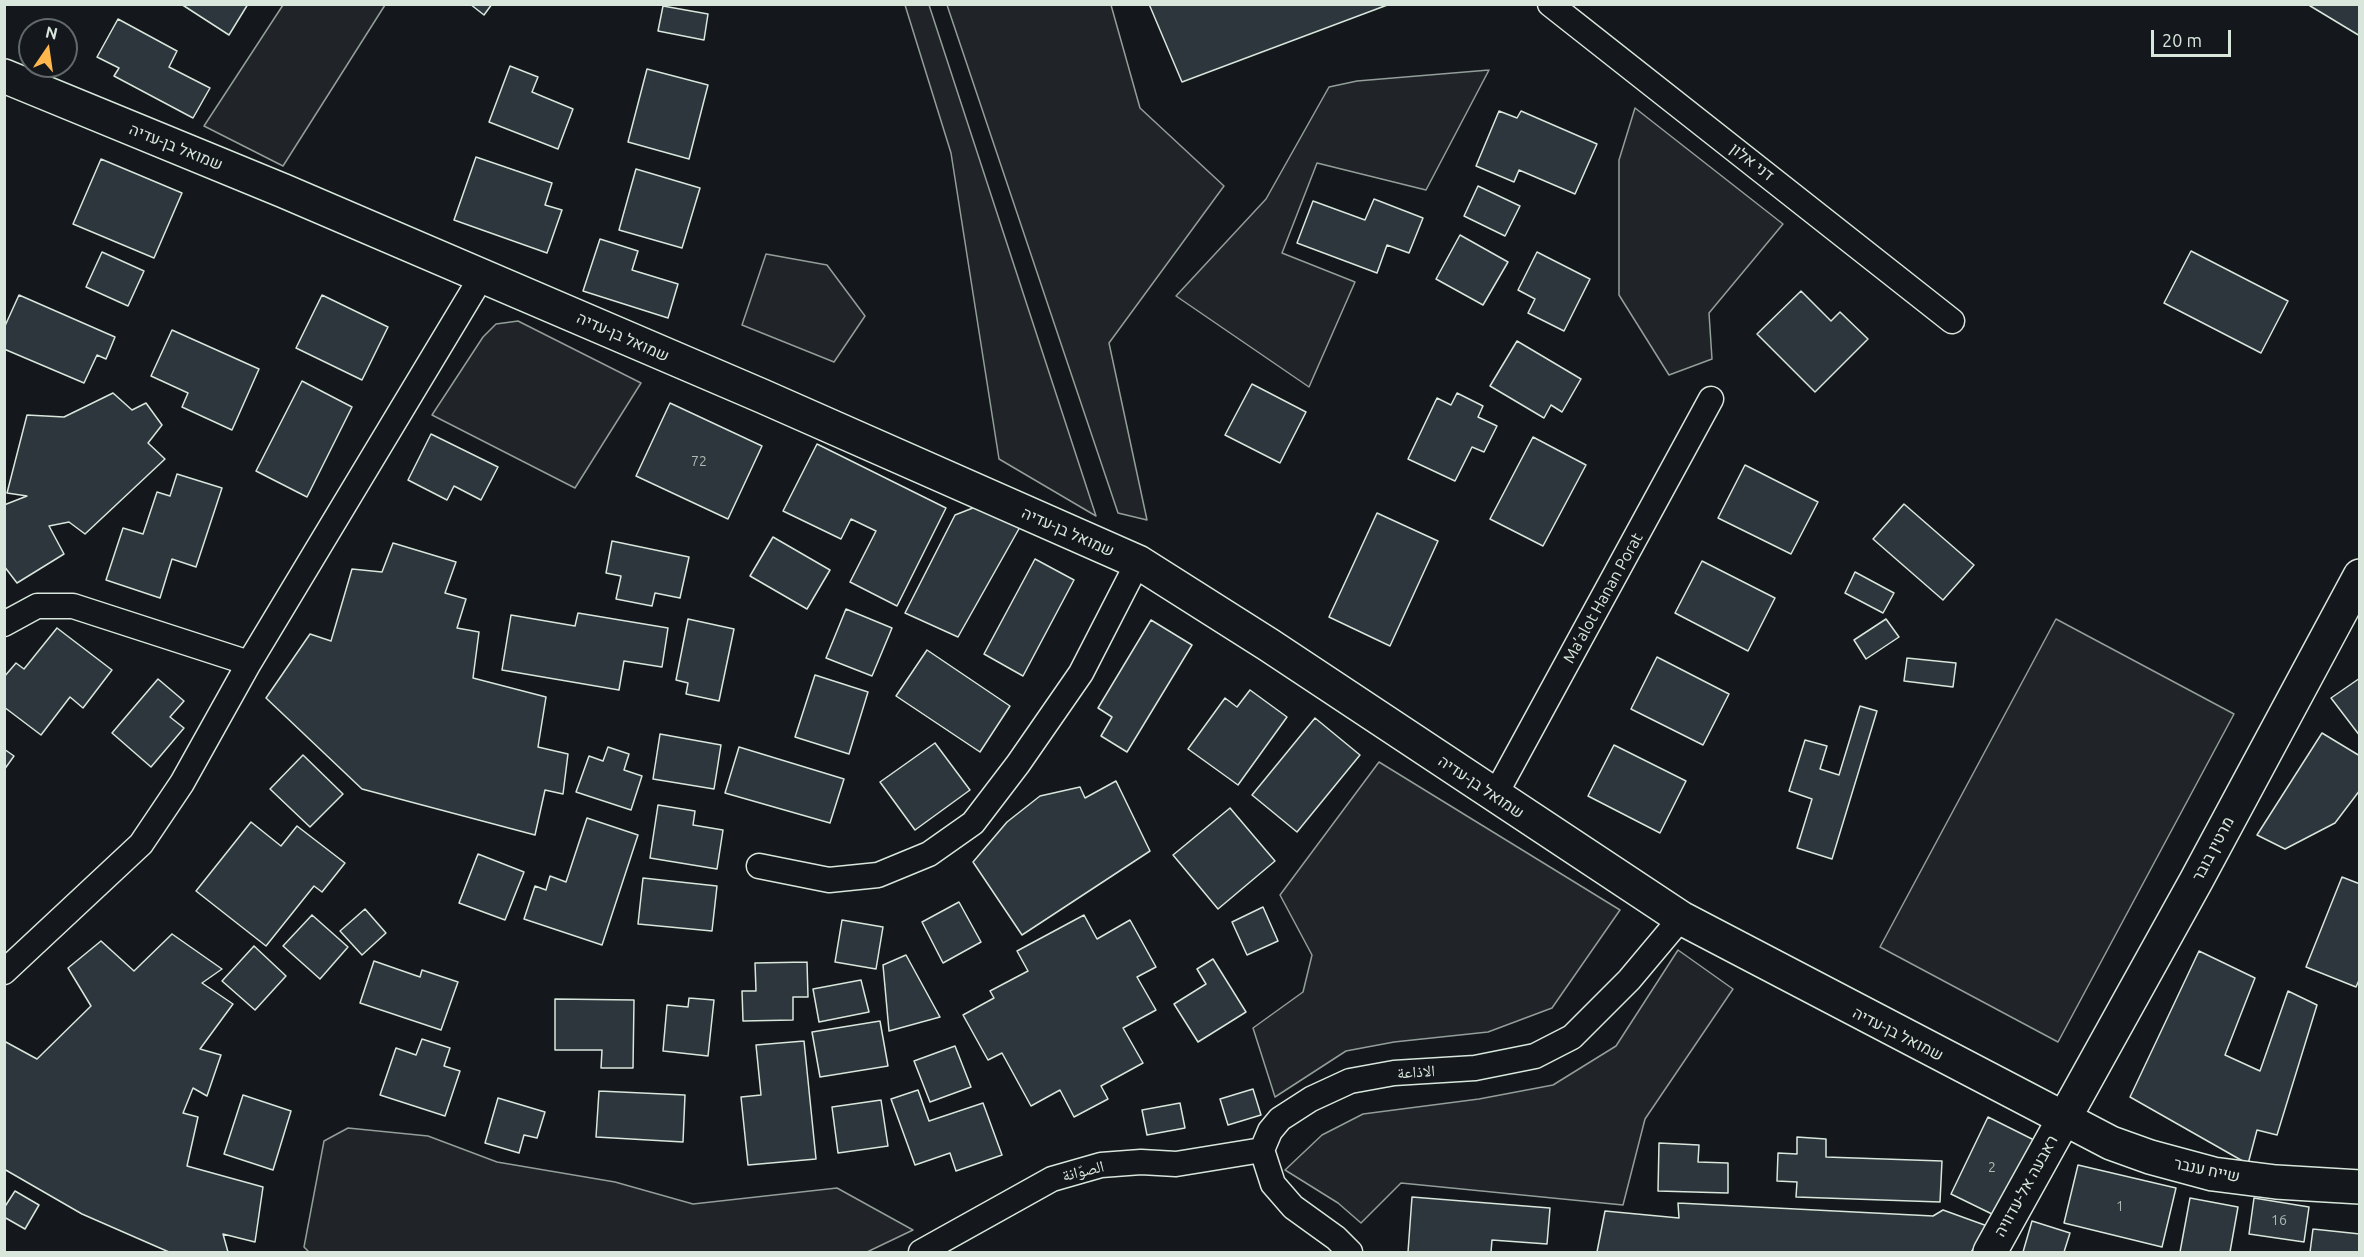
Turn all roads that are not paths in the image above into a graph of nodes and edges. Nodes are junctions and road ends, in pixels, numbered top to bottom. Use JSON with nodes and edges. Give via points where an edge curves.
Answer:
{"nodes":[{"id":1,"x":1550,"y":4,"type":"edge"},
{"id":2,"x":4,"y":76,"type":"edge"},
{"id":3,"x":482,"y":276,"type":"junction"},
{"id":4,"x":1952,"y":321,"type":"dead end"},
{"id":5,"x":1712,"y":399,"type":"dead end"},
{"id":6,"x":1138,"y":562,"type":"junction"},
{"id":7,"x":2360,"y":576,"type":"edge"},
{"id":8,"x":4,"y":624,"type":"edge"},
{"id":9,"x":249,"y":663,"type":"junction"},
{"id":10,"x":1494,"y":797,"type":"junction"},
{"id":11,"x":759,"y":866,"type":"dead end"},
{"id":12,"x":1681,"y":918,"type":"junction"},
{"id":13,"x":4,"y":972,"type":"edge"},
{"id":14,"x":2062,"y":1120,"type":"junction"},
{"id":15,"x":1262,"y":1150,"type":"junction"},
{"id":16,"x":2360,"y":1187,"type":"edge"},
{"id":17,"x":921,"y":1252,"type":"edge"},
{"id":18,"x":1350,"y":1252,"type":"edge"},
{"id":19,"x":1990,"y":1252,"type":"edge"}],
"edges":[{"from":1,"to":4,"type":"street","name":"דני אלון"},
{"from":2,"to":3,"type":"street","name":"שמואל בן-עדיה"},
{"from":3,"to":6,"type":"street","name":"שמואל בן-עדיה"},
{"from":3,"to":9,"type":"street"},
{"from":5,"to":10,"type":"street","name":"Ma’alot Hanan Porat"},
{"from":6,"to":10,"type":"street","name":"שמואל בן-עדיה"},
{"from":6,"to":11,"type":"street","via":[[1081,673],[973,823],[928,854],[878,875],[829,880]]},
{"from":7,"to":14,"type":"street","name":"מרטין בובר"},
{"from":8,"to":9,"type":"street","via":[[37,606],[73,606]]},
{"from":9,"to":13,"type":"street","via":[[182,783],[141,844]]},
{"from":10,"to":12,"type":"street","name":"שמואל בן-עדיה"},
{"from":12,"to":14,"type":"street","name":"שמואל בן-עדיה"},
{"from":12,"to":15,"type":"street","name":"الاذاعة","via":[[1629,980],[1572,1037],[1534,1056],[1475,1068],[1395,1073],[1350,1081],[1280,1119],[1269,1131]]},
{"from":14,"to":16,"type":"street","name":"שייח ענבר","via":[[2130,1150],[2213,1174]]},
{"from":14,"to":19,"type":"street","name":"ראבעה אל-עדוויה"},
{"from":15,"to":17,"type":"street","name":"الصوّانة","via":[[1176,1164],[1101,1165],[1052,1179]]},
{"from":15,"to":18,"type":"street","via":[[1273,1184],[1293,1207]]}]}
